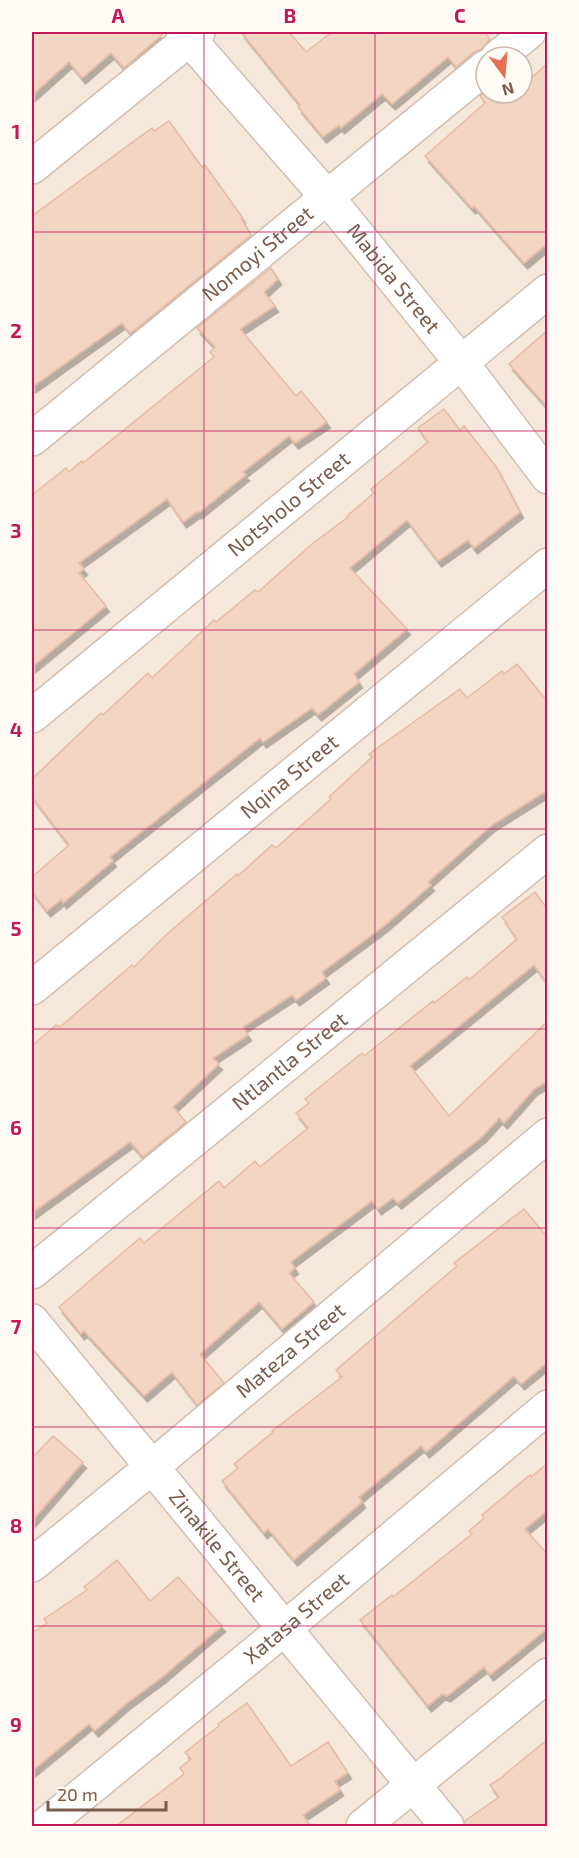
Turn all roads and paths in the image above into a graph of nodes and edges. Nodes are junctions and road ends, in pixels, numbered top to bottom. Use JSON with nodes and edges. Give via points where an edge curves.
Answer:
{"nodes":[{"id":1,"x":530,"y":32,"type":"edge"},
{"id":2,"x":190,"y":34,"type":"edge"},
{"id":3,"x":513,"y":45,"type":"edge"},
{"id":4,"x":474,"y":77,"type":"edge"},
{"id":5,"x":32,"y":167,"type":"edge"},
{"id":6,"x":327,"y":197,"type":"junction"},
{"id":7,"x":548,"y":291,"type":"edge"},
{"id":8,"x":461,"y":362,"type":"junction"},
{"id":9,"x":32,"y":439,"type":"edge"},
{"id":10,"x":548,"y":477,"type":"edge"},
{"id":11,"x":548,"y":565,"type":"edge"},
{"id":12,"x":32,"y":716,"type":"edge"},
{"id":13,"x":548,"y":850,"type":"edge"},
{"id":14,"x":32,"y":988,"type":"edge"},
{"id":15,"x":548,"y":1135,"type":"edge"},
{"id":16,"x":32,"y":1272,"type":"edge"},
{"id":17,"x":32,"y":1321,"type":"edge"},
{"id":18,"x":548,"y":1407,"type":"edge"},
{"id":19,"x":152,"y":1467,"type":"junction"},
{"id":20,"x":32,"y":1565,"type":"edge"},
{"id":21,"x":284,"y":1629,"type":"junction"},
{"id":22,"x":548,"y":1675,"type":"edge"},
{"id":23,"x":414,"y":1785,"type":"junction"},
{"id":24,"x":44,"y":1827,"type":"edge"},
{"id":25,"x":363,"y":1827,"type":"edge"},
{"id":26,"x":447,"y":1827,"type":"edge"}],
"edges":[{"from":1,"to":3,"type":"street"},
{"from":2,"to":5,"type":"street"},
{"from":2,"to":6,"type":"street","name":"Mabida Street"},
{"from":4,"to":6,"type":"street","name":"Nomoyi Street"},
{"from":6,"to":8,"type":"street","name":"Mabida Street"},
{"from":6,"to":9,"type":"street","name":"Nomoyi Street"},
{"from":7,"to":8,"type":"street","name":"Notsholo Street"},
{"from":8,"to":10,"type":"street","name":"Mabida Street"},
{"from":8,"to":12,"type":"street","name":"Notsholo Street"},
{"from":11,"to":14,"type":"street","name":"Nqina Street"},
{"from":13,"to":16,"type":"street","name":"Ntlantla Street"},
{"from":15,"to":19,"type":"street","name":"Mateza Street"},
{"from":17,"to":19,"type":"street","name":"Zinakile Street"},
{"from":18,"to":21,"type":"street","name":"Xatasa Street"},
{"from":19,"to":20,"type":"street","name":"Mateza Street"},
{"from":19,"to":21,"type":"street","name":"Zinakile Street"},
{"from":21,"to":23,"type":"street","name":"Zinakile Street"},
{"from":21,"to":24,"type":"street","name":"Xatasa Street"},
{"from":22,"to":23,"type":"street"},
{"from":23,"to":25,"type":"street"},
{"from":23,"to":26,"type":"street","name":"Zinakile Street"}]}
